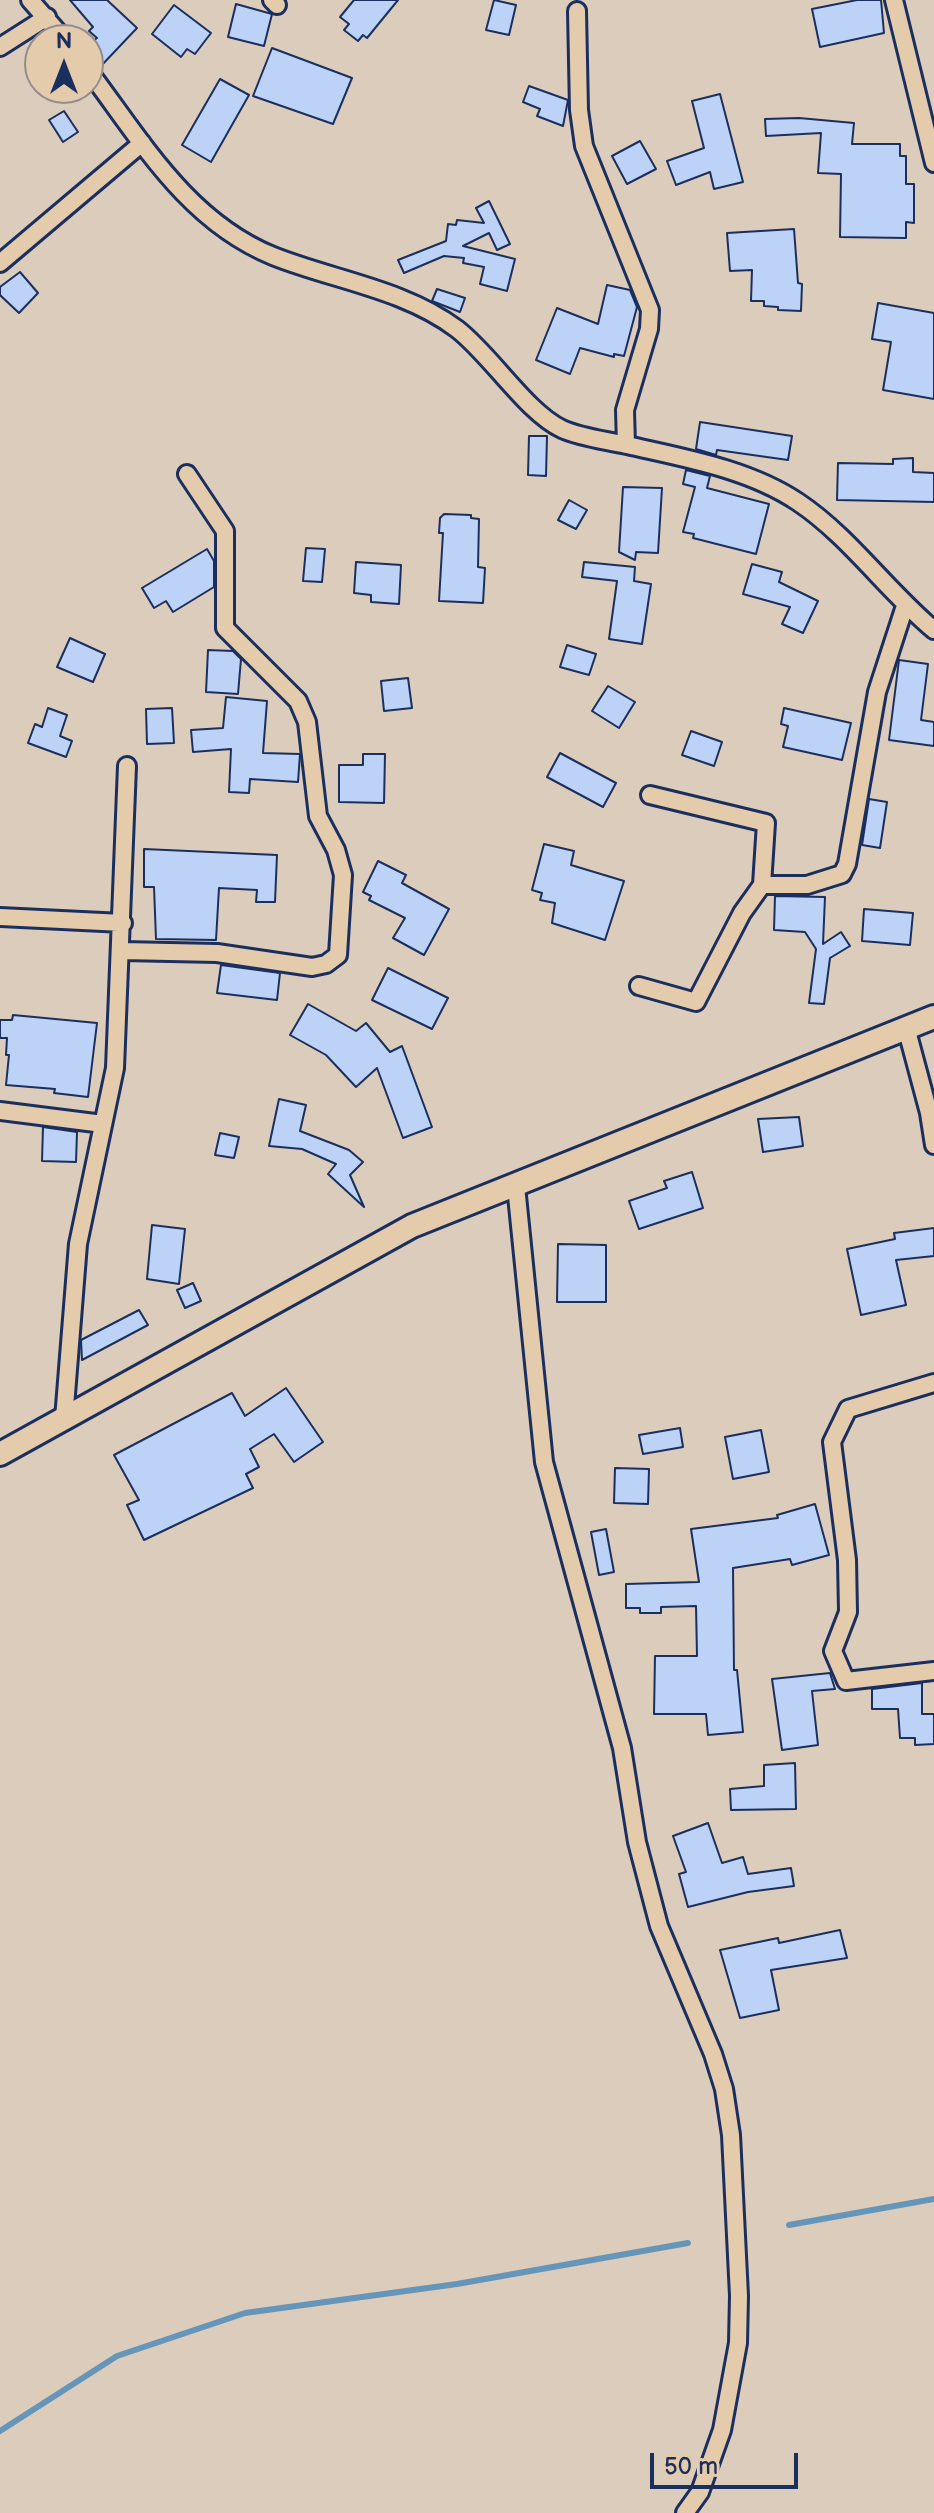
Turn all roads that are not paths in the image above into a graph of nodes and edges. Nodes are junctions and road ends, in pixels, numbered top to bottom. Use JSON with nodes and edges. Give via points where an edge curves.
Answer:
{"nodes":[{"id":1,"x":30,"y":0,"type":"edge"},
{"id":2,"x":894,"y":0,"type":"edge"},
{"id":3,"x":577,"y":11,"type":"dead end"},
{"id":4,"x":47,"y":17,"type":"junction"},
{"id":5,"x":52,"y":24,"type":"edge"},
{"id":6,"x":0,"y":47,"type":"edge"},
{"id":7,"x":104,"y":92,"type":"edge"},
{"id":8,"x":142,"y":143,"type":"junction"},
{"id":9,"x":934,"y":163,"type":"edge"},
{"id":10,"x":0,"y":263,"type":"edge"},
{"id":11,"x":626,"y":445,"type":"junction"},
{"id":12,"x":187,"y":474,"type":"dead end"},
{"id":13,"x":905,"y":606,"type":"junction"},
{"id":14,"x":934,"y":630,"type":"edge"},
{"id":15,"x":127,"y":766,"type":"dead end"},
{"id":16,"x":650,"y":795,"type":"dead end"},
{"id":17,"x":762,"y":885,"type":"junction"},
{"id":18,"x":0,"y":917,"type":"edge"},
{"id":19,"x":123,"y":923,"type":"junction"},
{"id":20,"x":122,"y":951,"type":"junction"},
{"id":21,"x":639,"y":986,"type":"dead end"},
{"id":22,"x":934,"y":1017,"type":"edge"},
{"id":23,"x":906,"y":1027,"type":"junction"},
{"id":24,"x":0,"y":1111,"type":"edge"},
{"id":25,"x":932,"y":1113,"type":"edge"},
{"id":26,"x":103,"y":1124,"type":"junction"},
{"id":27,"x":934,"y":1145,"type":"edge"},
{"id":28,"x":516,"y":1186,"type":"junction"},
{"id":29,"x":934,"y":1383,"type":"edge"},
{"id":30,"x":64,"y":1419,"type":"junction"},
{"id":31,"x":0,"y":1454,"type":"edge"},
{"id":32,"x":934,"y":1671,"type":"edge"},
{"id":33,"x":685,"y":2513,"type":"edge"}],
"edges":[{"from":1,"to":4,"type":"street"},
{"from":2,"to":9,"type":"street"},
{"from":3,"to":11,"type":"street","via":[[584,146],[650,310],[625,410]]},
{"from":4,"to":5,"type":"street"},
{"from":4,"to":6,"type":"street"},
{"from":7,"to":8,"type":"street"},
{"from":8,"to":10,"type":"street"},
{"from":8,"to":11,"type":"street","via":[[165,177],[239,238],[271,255],[433,313],[459,330],[559,427]]},
{"from":11,"to":13,"type":"street","via":[[760,482],[797,501]]},
{"from":12,"to":20,"type":"street","via":[[225,531],[225,628],[298,701],[307,722],[318,816],[343,875],[338,955],[312,967],[217,953]]},
{"from":13,"to":14,"type":"street"},
{"from":13,"to":17,"type":"street","via":[[877,692],[842,874],[807,885]]},
{"from":15,"to":19,"type":"street"},
{"from":16,"to":17,"type":"street","via":[[766,823]]},
{"from":17,"to":21,"type":"street","via":[[696,1002]]},
{"from":18,"to":19,"type":"street"},
{"from":19,"to":20,"type":"street"},
{"from":20,"to":26,"type":"street","via":[[115,1068]]},
{"from":22,"to":23,"type":"main road"},
{"from":23,"to":25,"type":"street"},
{"from":23,"to":28,"type":"main road"},
{"from":24,"to":26,"type":"street"},
{"from":25,"to":27,"type":"street"},
{"from":26,"to":30,"type":"street","via":[[78,1244]]},
{"from":28,"to":30,"type":"main road","via":[[412,1226]]},
{"from":28,"to":33,"type":"street","via":[[544,1462],[622,1748],[637,1842],[659,1926],[713,2054],[731,2135],[738,2343],[722,2430],[700,2492]]},
{"from":29,"to":32,"type":"street","via":[[848,1409],[832,1442],[848,1612],[833,1651],[846,1681]]},
{"from":30,"to":31,"type":"main road"}]}
